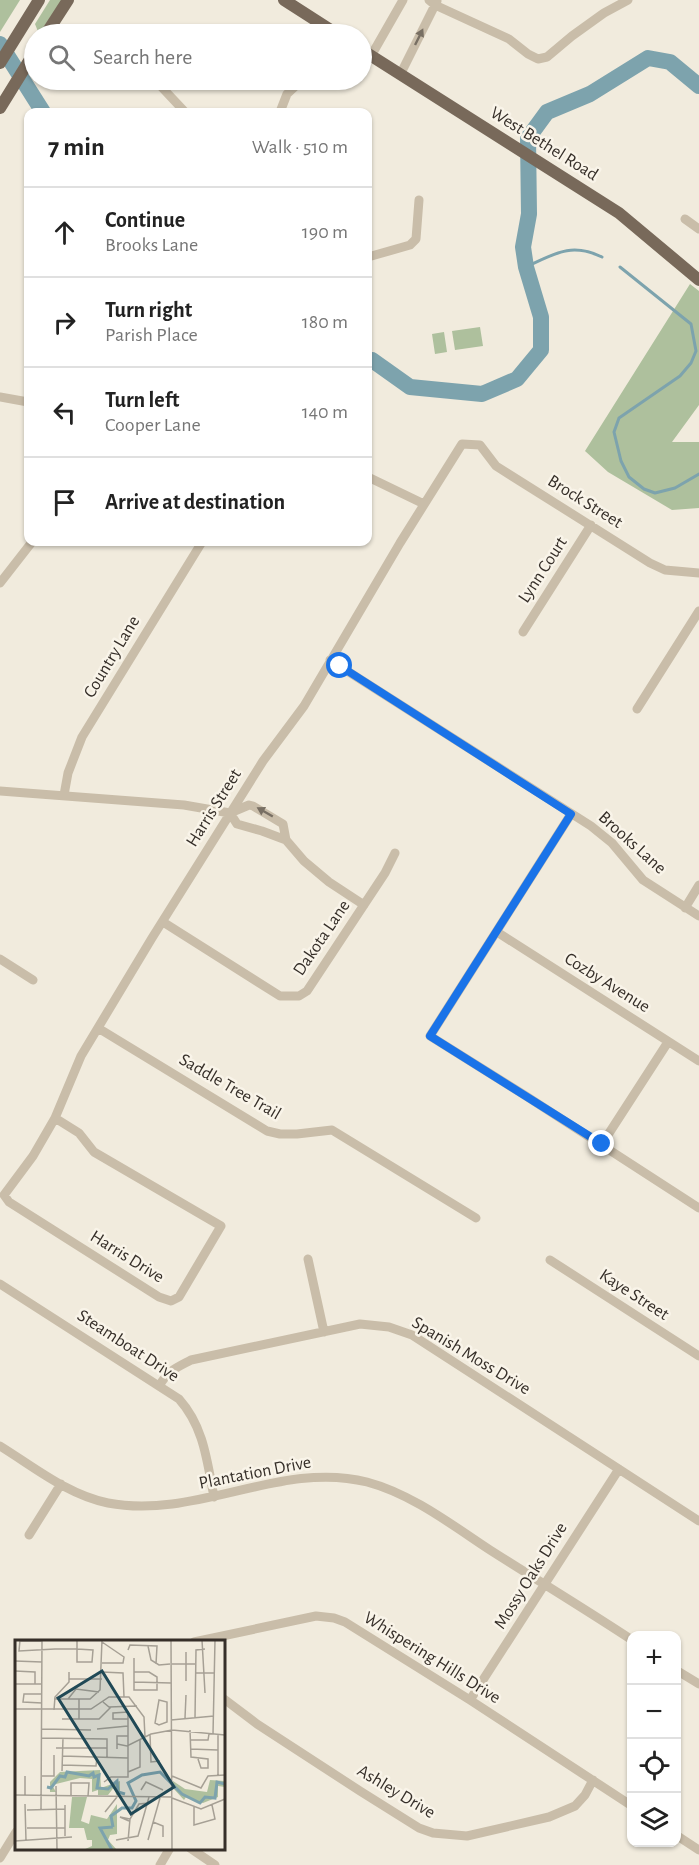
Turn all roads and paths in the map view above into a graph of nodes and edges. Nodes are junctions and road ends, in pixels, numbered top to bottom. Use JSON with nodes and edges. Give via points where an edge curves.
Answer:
{"nodes":[{"id":1,"x":39,"y":0,"type":"edge"},
{"id":2,"x":68,"y":0,"type":"edge"},
{"id":3,"x":284,"y":0,"type":"edge"},
{"id":4,"x":404,"y":0,"type":"edge"},
{"id":5,"x":628,"y":0,"type":"edge"},
{"id":6,"x":433,"y":2,"type":"edge"},
{"id":7,"x":24,"y":24,"type":"edge"},
{"id":8,"x":24,"y":24,"type":"edge"},
{"id":9,"x":52,"y":24,"type":"edge"},
{"id":10,"x":321,"y":24,"type":"edge"},
{"id":11,"x":372,"y":45,"type":"edge"},
{"id":12,"x":372,"y":57,"type":"edge"},
{"id":13,"x":0,"y":63,"type":"edge"},
{"id":14,"x":24,"y":69,"type":"edge"},
{"id":15,"x":400,"y":75,"type":"junction"},
{"id":16,"x":164,"y":90,"type":"edge"},
{"id":17,"x":291,"y":90,"type":"edge"},
{"id":18,"x":0,"y":108,"type":"edge"},
{"id":19,"x":181,"y":108,"type":"edge"},
{"id":20,"x":282,"y":108,"type":"edge"},
{"id":21,"x":419,"y":200,"type":"dead end"},
{"id":22,"x":685,"y":219,"type":"dead end"},
{"id":23,"x":699,"y":229,"type":"edge"},
{"id":24,"x":372,"y":256,"type":"edge"},
{"id":25,"x":699,"y":280,"type":"edge"},
{"id":26,"x":0,"y":397,"type":"edge"},
{"id":27,"x":24,"y":401,"type":"edge"},
{"id":28,"x":462,"y":444,"type":"joint"},
{"id":29,"x":372,"y":479,"type":"edge"},
{"id":30,"x":424,"y":504,"type":"junction"},
{"id":31,"x":591,"y":525,"type":"junction"},
{"id":32,"x":29,"y":546,"type":"edge"},
{"id":33,"x":200,"y":546,"type":"edge"},
{"id":34,"x":699,"y":573,"type":"edge"},
{"id":35,"x":0,"y":583,"type":"edge"},
{"id":36,"x":699,"y":611,"type":"edge"},
{"id":37,"x":523,"y":632,"type":"dead end"},
{"id":38,"x":330,"y":660,"type":"junction"},
{"id":39,"x":637,"y":709,"type":"dead end"},
{"id":40,"x":0,"y":791,"type":"edge"},
{"id":41,"x":64,"y":795,"type":"junction"},
{"id":42,"x":230,"y":813,"type":"junction"},
{"id":43,"x":571,"y":814,"type":"junction"},
{"id":44,"x":286,"y":840,"type":"junction"},
{"id":45,"x":395,"y":853,"type":"dead end"},
{"id":46,"x":699,"y":885,"type":"edge"},
{"id":47,"x":364,"y":905,"type":"junction"},
{"id":48,"x":685,"y":908,"type":"junction"},
{"id":49,"x":699,"y":916,"type":"edge"},
{"id":50,"x":163,"y":922,"type":"junction"},
{"id":51,"x":497,"y":932,"type":"junction"},
{"id":52,"x":0,"y":959,"type":"edge"},
{"id":53,"x":33,"y":980,"type":"dead end"},
{"id":54,"x":98,"y":1028,"type":"junction"},
{"id":55,"x":669,"y":1042,"type":"junction"},
{"id":56,"x":699,"y":1061,"type":"edge"},
{"id":57,"x":55,"y":1118,"type":"junction"},
{"id":58,"x":602,"y":1144,"type":"junction"},
{"id":59,"x":4,"y":1195,"type":"joint"},
{"id":60,"x":699,"y":1208,"type":"edge"},
{"id":61,"x":476,"y":1218,"type":"dead end"},
{"id":62,"x":308,"y":1259,"type":"dead end"},
{"id":63,"x":550,"y":1260,"type":"dead end"},
{"id":64,"x":0,"y":1284,"type":"edge"},
{"id":65,"x":324,"y":1332,"type":"junction"},
{"id":66,"x":699,"y":1356,"type":"edge"},
{"id":67,"x":160,"y":1385,"type":"junction"},
{"id":68,"x":0,"y":1446,"type":"edge"},
{"id":69,"x":619,"y":1468,"type":"junction"},
{"id":70,"x":61,"y":1484,"type":"junction"},
{"id":71,"x":214,"y":1497,"type":"junction"},
{"id":72,"x":699,"y":1521,"type":"edge"},
{"id":73,"x":28,"y":1535,"type":"dead end"},
{"id":74,"x":544,"y":1585,"type":"junction"},
{"id":75,"x":627,"y":1637,"type":"edge"},
{"id":76,"x":199,"y":1640,"type":"edge"},
{"id":77,"x":681,"y":1673,"type":"edge"},
{"id":78,"x":699,"y":1684,"type":"edge"},
{"id":79,"x":225,"y":1700,"type":"edge"},
{"id":80,"x":470,"y":1700,"type":"junction"},
{"id":81,"x":593,"y":1780,"type":"junction"},
{"id":82,"x":627,"y":1803,"type":"edge"},
{"id":83,"x":15,"y":1833,"type":"edge"},
{"id":84,"x":681,"y":1838,"type":"edge"},
{"id":85,"x":3,"y":1847,"type":"edge"},
{"id":86,"x":169,"y":1850,"type":"edge"},
{"id":87,"x":193,"y":1850,"type":"edge"},
{"id":88,"x":699,"y":1850,"type":"edge"},
{"id":89,"x":0,"y":1858,"type":"edge"},
{"id":90,"x":160,"y":1865,"type":"edge"},
{"id":91,"x":215,"y":1865,"type":"edge"}],
"edges":[{"from":1,"to":7,"type":"main road"},
{"from":2,"to":9,"type":"main road"},
{"from":3,"to":10,"type":"main road"},
{"from":4,"to":11,"type":"street"},
{"from":5,"to":6,"type":"street","via":[[604,13],[547,57],[538,59],[509,39]]},
{"from":15,"to":6,"type":"street","one_way":true},
{"from":8,"to":13,"type":"main road"},
{"from":12,"to":15,"type":"main road","name":"West Bethel Road"},
{"from":14,"to":18,"type":"main road"},
{"from":15,"to":25,"type":"main road","name":"West Bethel Road","via":[[619,213]]},
{"from":16,"to":19,"type":"street"},
{"from":17,"to":20,"type":"street"},
{"from":21,"to":24,"type":"street","via":[[416,240]]},
{"from":22,"to":23,"type":"street"},
{"from":26,"to":27,"type":"street"},
{"from":28,"to":30,"type":"street","name":"Harris Street"},
{"from":28,"to":31,"type":"street","name":"Brock Street","via":[[480,446],[496,466]]},
{"from":29,"to":30,"type":"street"},
{"from":30,"to":38,"type":"street","name":"Harris Street"},
{"from":31,"to":34,"type":"street","name":"Brock Street","via":[[665,570]]},
{"from":31,"to":37,"type":"street","name":"Lynn Court"},
{"from":32,"to":35,"type":"street"},
{"from":33,"to":41,"type":"street","name":"Country Lane","via":[[82,737]]},
{"from":36,"to":39,"type":"street"},
{"from":38,"to":42,"type":"street","name":"Harris Street","via":[[304,706],[263,760]]},
{"from":38,"to":43,"type":"street","name":"Brooks Lane"},
{"from":40,"to":41,"type":"street"},
{"from":41,"to":42,"type":"street"},
{"from":42,"to":44,"type":"street","via":[[237,824]]},
{"from":44,"to":42,"type":"street","one_way":true,"via":[[283,824],[253,806]]},
{"from":42,"to":50,"type":"street","name":"Harris Street"},
{"from":43,"to":48,"type":"street","name":"Brooks Lane","via":[[612,843],[643,880]]},
{"from":43,"to":51,"type":"street"},
{"from":44,"to":47,"type":"street","via":[[320,875]]},
{"from":45,"to":47,"type":"street","name":"Dakota Lane"},
{"from":46,"to":48,"type":"street"},
{"from":47,"to":50,"type":"street","name":"Dakota Lane","via":[[307,991],[290,997],[280,996]]},
{"from":48,"to":49,"type":"street","name":"Brooks Lane"},
{"from":50,"to":54,"type":"street","name":"Harris Street"},
{"from":51,"to":55,"type":"street","name":"Cozby Avenue"},
{"from":51,"to":58,"type":"street","via":[[430,1036]]},
{"from":52,"to":53,"type":"street"},
{"from":54,"to":57,"type":"street","name":"Harris Street","via":[[81,1056]]},
{"from":54,"to":61,"type":"street","name":"Saddle Tree Trail","via":[[267,1131],[280,1134],[332,1130]]},
{"from":55,"to":56,"type":"street","name":"Cozby Avenue"},
{"from":55,"to":58,"type":"street"},
{"from":57,"to":59,"type":"street","name":"Harris Street"},
{"from":57,"to":59,"type":"street","name":"Harris Drive","via":[[79,1133],[94,1152],[221,1226],[179,1297],[171,1301],[159,1297],[9,1202]]},
{"from":58,"to":60,"type":"street"},
{"from":62,"to":65,"type":"street"},
{"from":63,"to":66,"type":"street","name":"Kaye Street"},
{"from":64,"to":67,"type":"street","name":"Steamboat Drive"},
{"from":65,"to":67,"type":"street","name":"Spanish Moss Drive","via":[[191,1360],[172,1370]]},
{"from":65,"to":69,"type":"street","name":"Spanish Moss Drive","via":[[360,1324],[389,1327],[412,1335]]},
{"from":67,"to":71,"type":"street","name":"Steamboat Drive","via":[[186,1407],[199,1430]]},
{"from":68,"to":70,"type":"street","name":"Plantation Drive"},
{"from":69,"to":72,"type":"street","name":"Spanish Moss Drive"},
{"from":69,"to":74,"type":"street","name":"Mossy Oaks Drive"},
{"from":70,"to":71,"type":"street","name":"Plantation Drive","via":[[74,1493],[126,1505],[187,1503]]},
{"from":70,"to":73,"type":"street"},
{"from":71,"to":74,"type":"street","name":"Plantation Drive","via":[[324,1477],[368,1482],[410,1500]]},
{"from":74,"to":75,"type":"street","name":"Plantation Drive"},
{"from":74,"to":80,"type":"street","name":"Mossy Oaks Drive"},
{"from":76,"to":80,"type":"street","name":"Whispering Hills Drive","via":[[316,1616],[334,1618]]},
{"from":77,"to":78,"type":"street"},
{"from":79,"to":81,"type":"street","name":"Ashley Drive","via":[[360,1791],[433,1833],[467,1836],[549,1817],[574,1806]]},
{"from":80,"to":81,"type":"street","name":"Whispering Hills Drive"},
{"from":81,"to":82,"type":"street","name":"Whispering Hills Drive"},
{"from":83,"to":85,"type":"street"},
{"from":84,"to":88,"type":"street"},
{"from":85,"to":89,"type":"street"},
{"from":86,"to":90,"type":"street"},
{"from":87,"to":91,"type":"street"}]}
